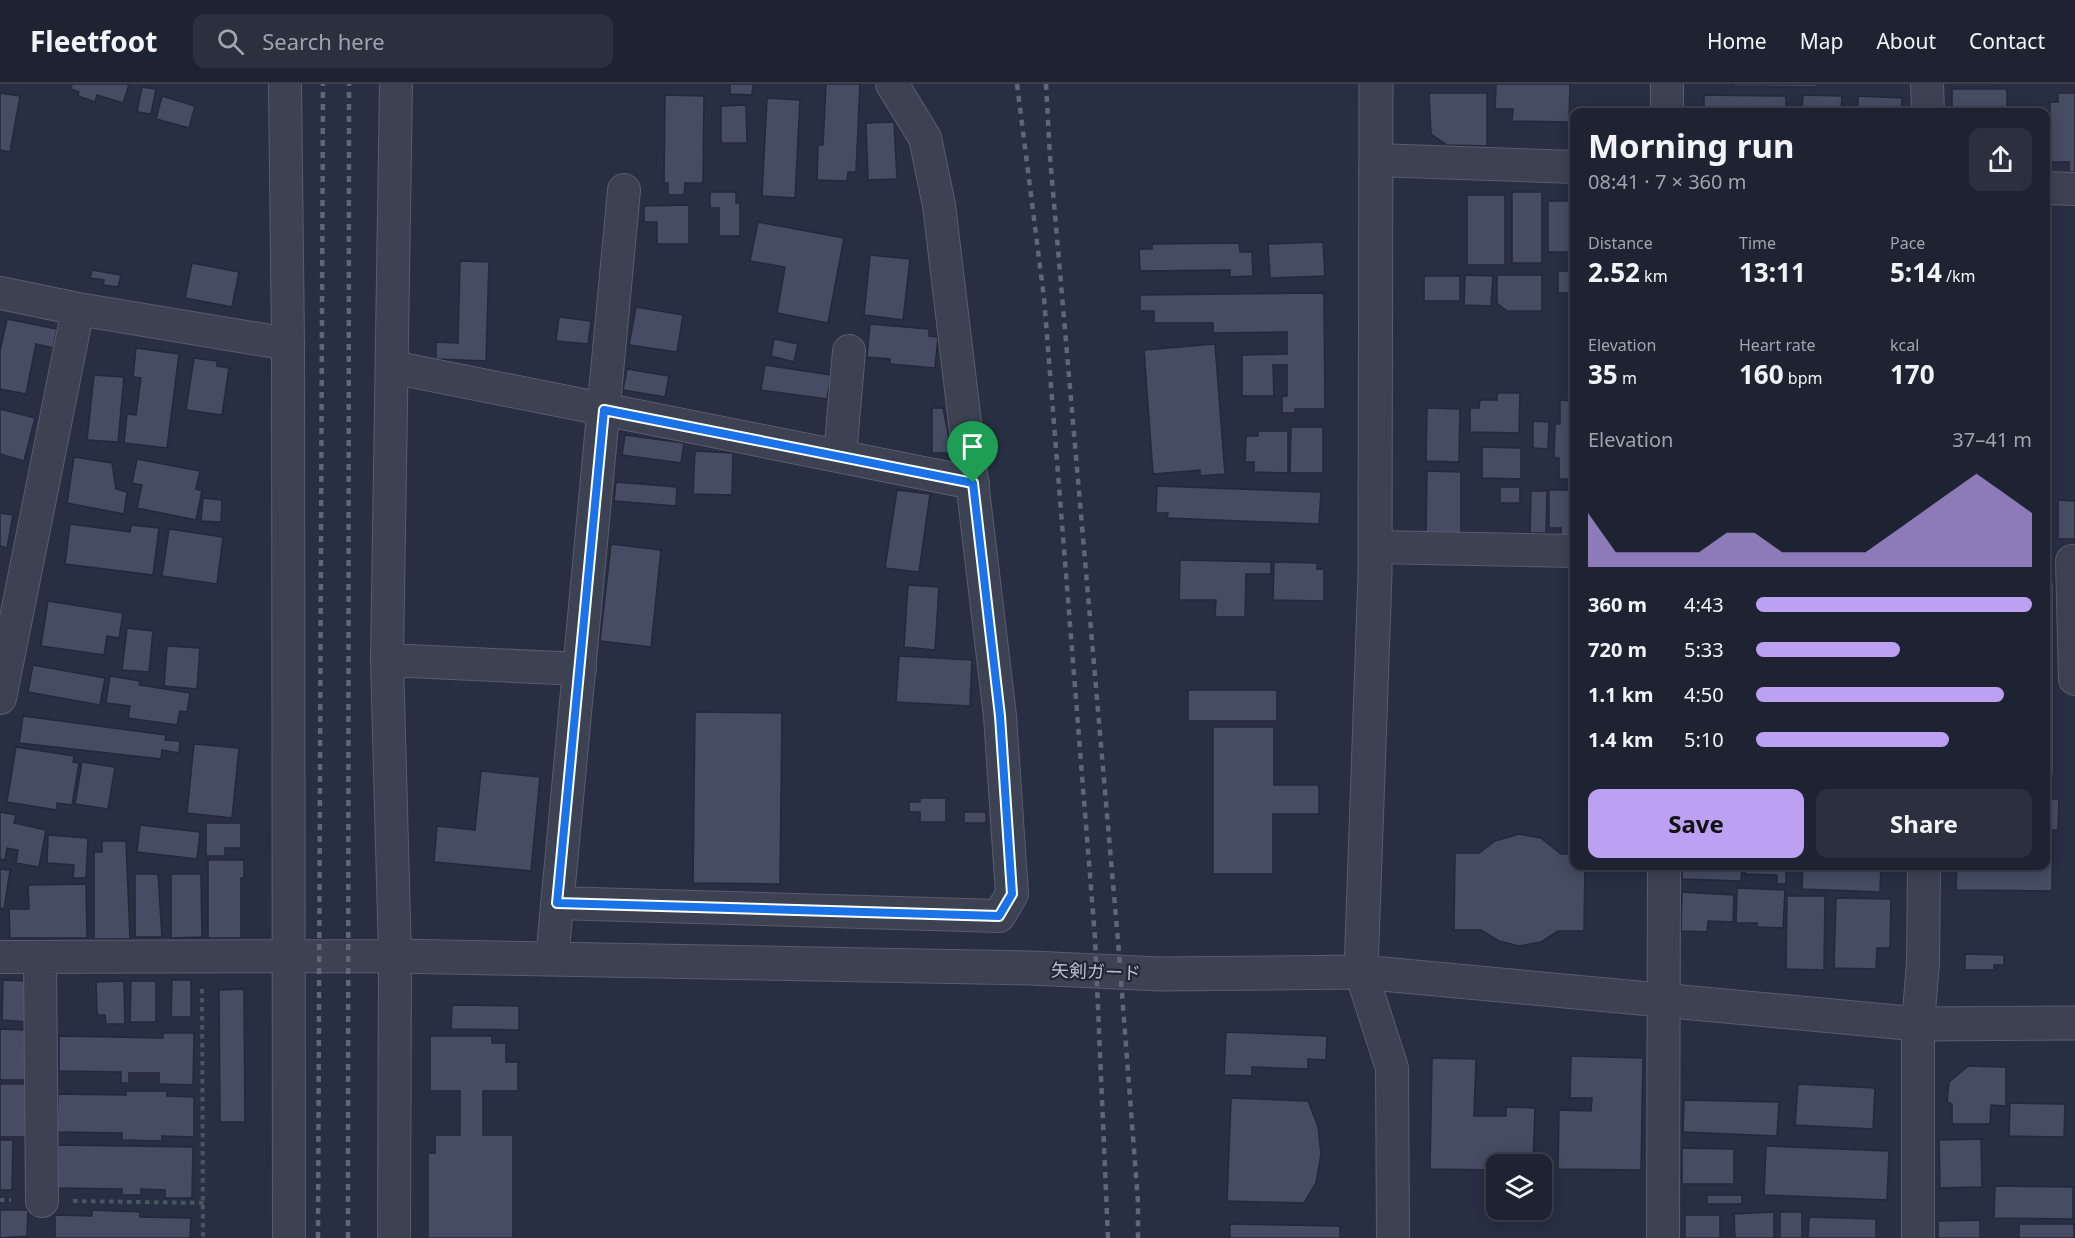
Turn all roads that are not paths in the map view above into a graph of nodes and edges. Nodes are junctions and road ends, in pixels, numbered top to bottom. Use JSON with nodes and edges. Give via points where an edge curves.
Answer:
{"nodes":[{"id":1,"x":285,"y":84,"type":"edge"},
{"id":2,"x":396,"y":84,"type":"edge"},
{"id":3,"x":891,"y":84,"type":"edge"},
{"id":4,"x":1376,"y":84,"type":"edge"},
{"id":5,"x":1667,"y":84,"type":"edge"},
{"id":6,"x":1927,"y":84,"type":"edge"},
{"id":7,"x":1667,"y":108,"type":"edge"},
{"id":8,"x":1928,"y":108,"type":"edge"},
{"id":9,"x":1376,"y":160,"type":"junction"},
{"id":10,"x":1570,"y":167,"type":"edge"},
{"id":11,"x":2050,"y":188,"type":"edge"},
{"id":12,"x":2075,"y":189,"type":"edge"},
{"id":13,"x":624,"y":190,"type":"dead end"},
{"id":14,"x":0,"y":293,"type":"edge"},
{"id":15,"x":78,"y":309,"type":"junction"},
{"id":16,"x":288,"y":344,"type":"junction"},
{"id":17,"x":849,"y":351,"type":"dead end"},
{"id":18,"x":392,"y":367,"type":"junction"},
{"id":19,"x":604,"y":410,"type":"junction"},
{"id":20,"x":840,"y":456,"type":"junction"},
{"id":21,"x":973,"y":483,"type":"junction"},
{"id":22,"x":1375,"y":547,"type":"junction"},
{"id":23,"x":1570,"y":551,"type":"edge"},
{"id":24,"x":2064,"y":561,"type":"edge"},
{"id":25,"x":387,"y":660,"type":"junction"},
{"id":26,"x":580,"y":669,"type":"junction"},
{"id":27,"x":2075,"y":680,"type":"edge"},
{"id":28,"x":0,"y":698,"type":"edge"},
{"id":29,"x":1664,"y":870,"type":"edge"},
{"id":30,"x":1924,"y":870,"type":"edge"},
{"id":31,"x":557,"y":903,"type":"junction"},
{"id":32,"x":288,"y":955,"type":"junction"},
{"id":33,"x":395,"y":956,"type":"junction"},
{"id":34,"x":0,"y":957,"type":"edge"},
{"id":35,"x":40,"y":957,"type":"junction"},
{"id":36,"x":552,"y":959,"type":"junction"},
{"id":37,"x":1361,"y":972,"type":"junction"},
{"id":38,"x":1664,"y":1001,"type":"junction"},
{"id":39,"x":2075,"y":1023,"type":"edge"},
{"id":40,"x":1918,"y":1024,"type":"junction"},
{"id":41,"x":42,"y":1201,"type":"road end"},
{"id":42,"x":289,"y":1238,"type":"edge"},
{"id":43,"x":394,"y":1238,"type":"edge"},
{"id":44,"x":1393,"y":1238,"type":"edge"},
{"id":45,"x":1663,"y":1238,"type":"edge"},
{"id":46,"x":1918,"y":1238,"type":"edge"}],
"edges":[{"from":1,"to":16,"type":"street"},
{"from":2,"to":18,"type":"street"},
{"from":3,"to":21,"type":"street","via":[[925,138],[939,205]]},
{"from":4,"to":9,"type":"street"},
{"from":5,"to":7,"type":"street"},
{"from":6,"to":8,"type":"street"},
{"from":9,"to":10,"type":"street"},
{"from":9,"to":22,"type":"street"},
{"from":11,"to":12,"type":"street"},
{"from":13,"to":19,"type":"street"},
{"from":14,"to":15,"type":"street"},
{"from":15,"to":16,"type":"street"},
{"from":15,"to":28,"type":"street"},
{"from":16,"to":32,"type":"street"},
{"from":17,"to":20,"type":"street"},
{"from":18,"to":19,"type":"street"},
{"from":18,"to":25,"type":"street"},
{"from":19,"to":20,"type":"street"},
{"from":19,"to":26,"type":"street"},
{"from":20,"to":21,"type":"street"},
{"from":21,"to":31,"type":"street","via":[[1000,716],[1012,894],[999,916]]},
{"from":22,"to":23,"type":"street"},
{"from":22,"to":37,"type":"street"},
{"from":24,"to":27,"type":"street"},
{"from":25,"to":26,"type":"street"},
{"from":25,"to":33,"type":"street"},
{"from":26,"to":31,"type":"street"},
{"from":29,"to":38,"type":"street"},
{"from":30,"to":40,"type":"street"},
{"from":31,"to":36,"type":"street"},
{"from":32,"to":33,"type":"street"},
{"from":32,"to":35,"type":"street"},
{"from":32,"to":42,"type":"street"},
{"from":33,"to":36,"type":"street","name":"矢剣ガード"},
{"from":33,"to":43,"type":"street"},
{"from":34,"to":35,"type":"street"},
{"from":35,"to":41,"type":"street"},
{"from":36,"to":37,"type":"street","name":"矢剣ガード","via":[[1160,974]]},
{"from":37,"to":38,"type":"street","name":"矢剣ガード"},
{"from":37,"to":44,"type":"street","via":[[1392,1068]]},
{"from":38,"to":40,"type":"street","name":"矢剣ガード"},
{"from":38,"to":45,"type":"street"},
{"from":39,"to":40,"type":"street","name":"矢剣ガード"},
{"from":40,"to":46,"type":"street"}]}
